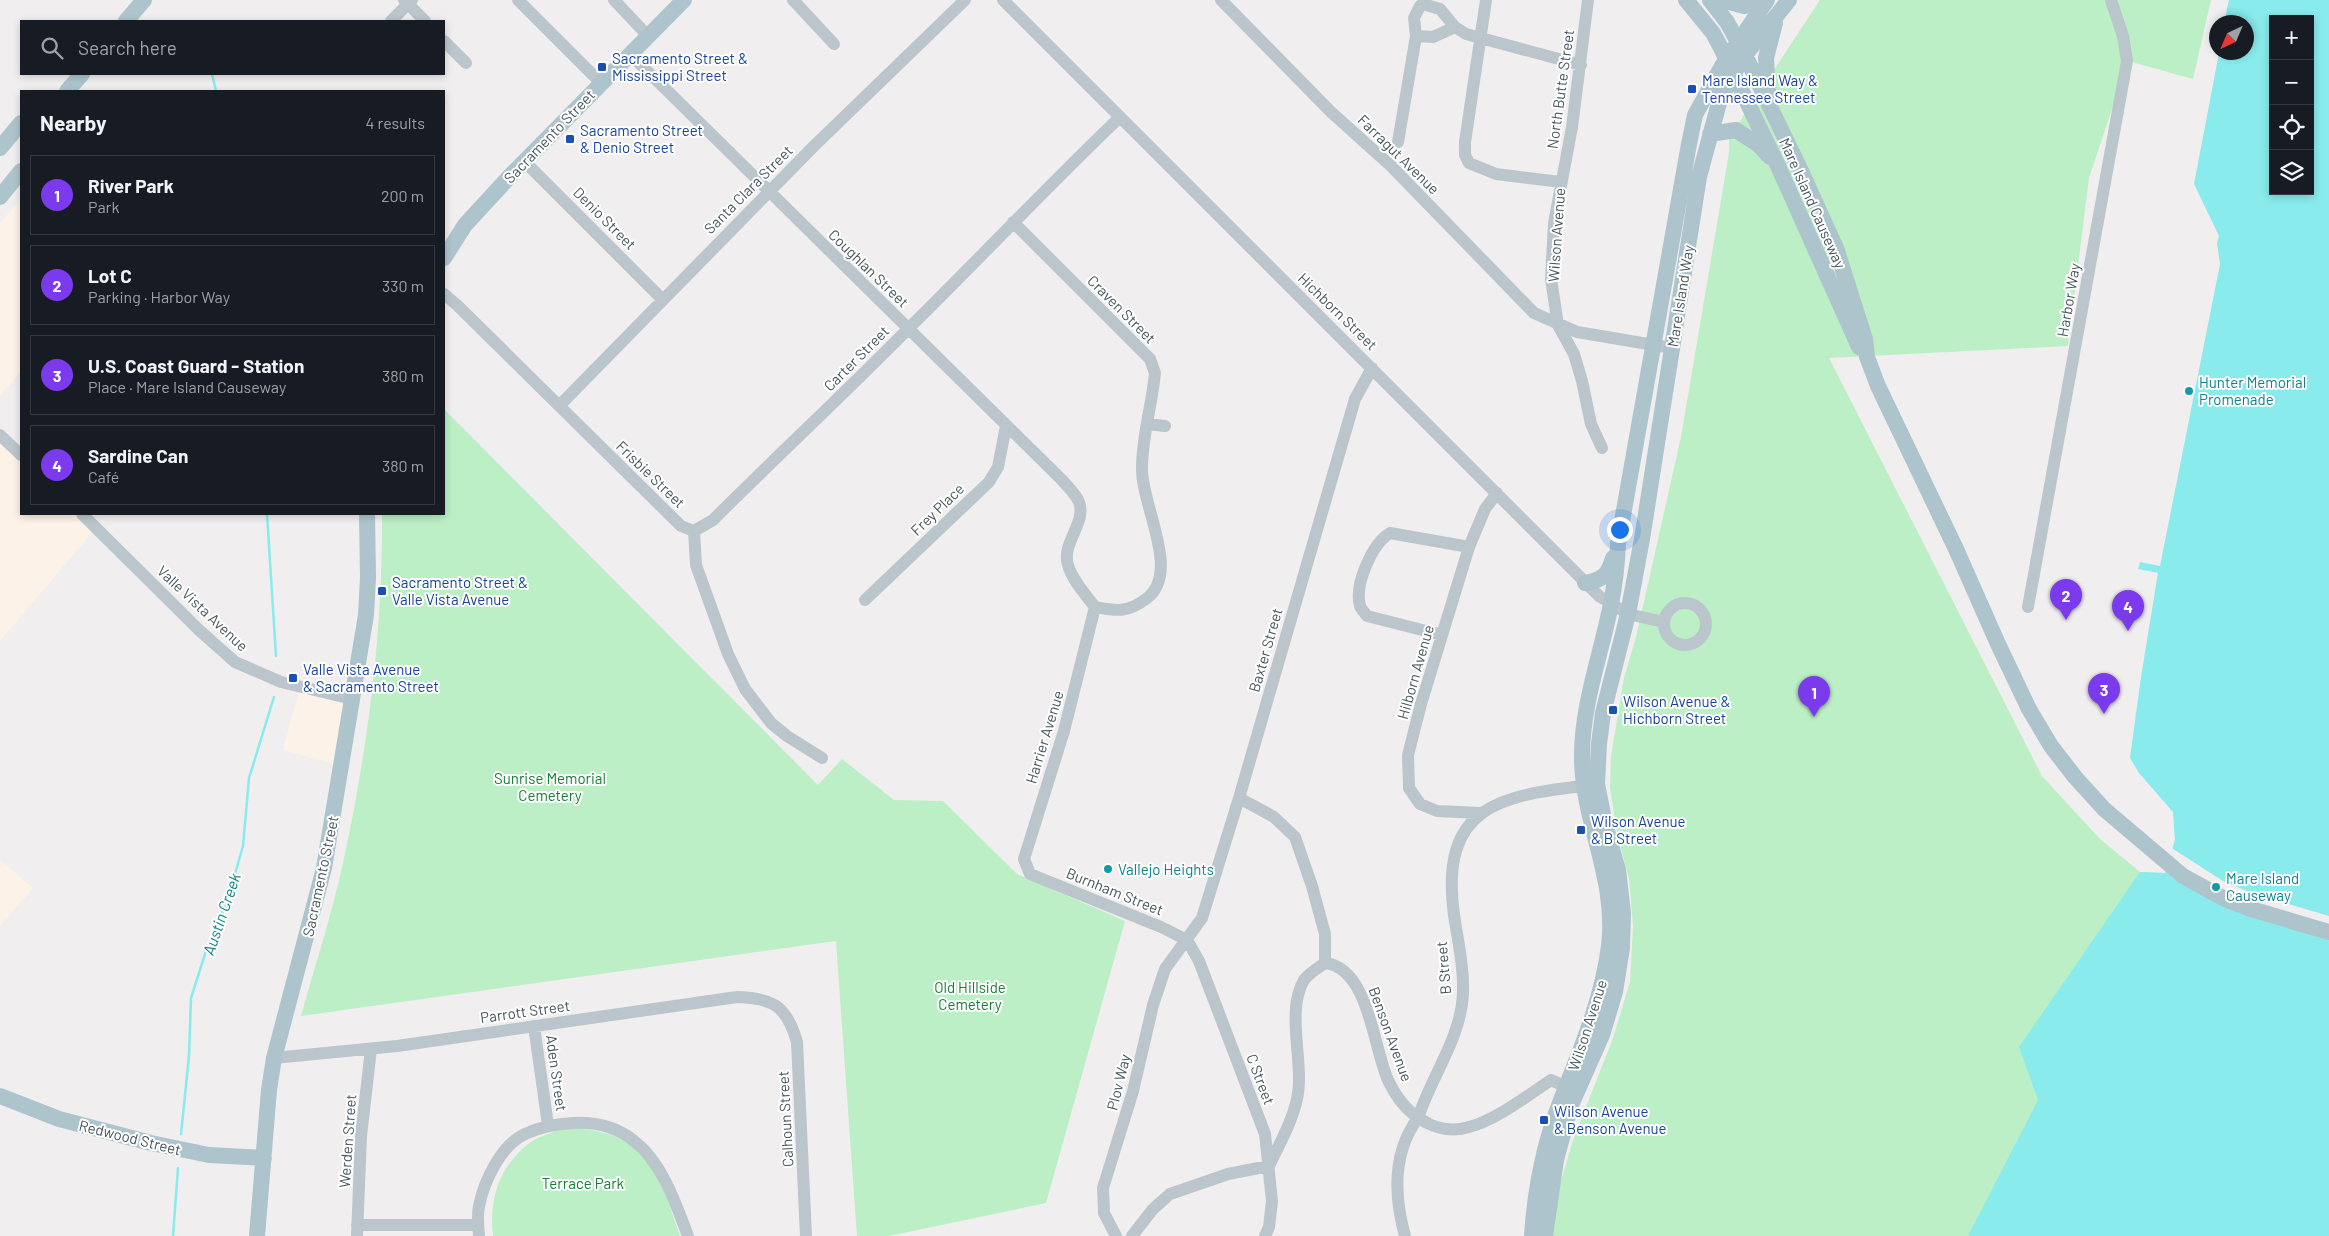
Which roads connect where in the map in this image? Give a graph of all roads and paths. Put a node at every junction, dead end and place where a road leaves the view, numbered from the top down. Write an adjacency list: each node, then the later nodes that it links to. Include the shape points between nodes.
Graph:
1 (144, 0): 19 (main road)
2 (518, 0): 34 (street)
3 (614, 0): 23 (street)
4 (684, 0): 23 (main road, Sacramento Street)
5 (793, 0): 27 (street)
6 (965, 0): 46 (street, Santa Clara Street)
7 (1003, 0): 37 (street, Hichborn Street)
8 (1221, 0): 52 (street, Farragut Avenue, via 1330,112 1391,166 1514,294 1534,312)
9 (1486, 0): 25 (street, Wilson Avenue)
10 (1588, 0): 31 (street, North Butte Street)
11 (1686, 0): 32 (main road, Mare Island Causeway, via 1713,33)
12 (1710, 0): 28 (main road, Mare Island Causeway)
13 (1722, 0): 14 (main road, via 1744,6)
14 (1766, 0): 28 (main road, Mare Island Way)
15 (2111, 0): 74 (street, Harbor Way, via 2123,36 2126,61)
16 (408, 1): 20 (street); 21 (street)
17 (1787, 2): 28 (main road, Mare Island Way); 36 (main road, via 1774,25 1766,58)
18 (1419, 3): 22 (street, via 1440,9); 24 (street, via 1414,18)
19 (127, 20)
20 (392, 20)
21 (424, 20)
22 (1455, 27): 24 (street, via 1433,37); 25 (street)
23 (648, 36): 29 (main road, Sacramento Street)
24 (1416, 36): 40 (street)
25 (1482, 38): 31 (street); 45 (street, Wilson Avenue, via 1465,142 1469,164 1496,174)
26 (445, 42): 30 (street)
27 (834, 44)
28 (1741, 48): 32 (main road, Mare Island Way); 36 (main road, Mare Island Causeway)
29 (630, 54): 34 (main road, Sacramento Street); 46 (street, Coughlan Street)
30 (466, 63)
31 (1581, 65): 45 (street, North Butte Street)
32 (1730, 66): 39 (main road, Mare Island Way); 43 (main road, Mare Island Causeway); 54 (main road, Mare Island Way, via 1695,115)
33 (81, 75): 35 (main road)
34 (601, 83): 42 (main road, Sacramento Street)
35 (68, 90)
36 (1771, 109): 56 (main road, Mare Island Causeway, via 1836,248)
37 (1120, 117): 48 (street, Carter Street); 57 (street, Hichborn Street)
38 (20, 124): 41 (main road)
39 (1710, 134): 43 (main road, via 1730,130 1746,135); 55 (main road, Mare Island Way, via 1699,177)
40 (1398, 142)
41 (0, 148)
42 (524, 161): 49 (main road, Sacramento Street, via 465,225); 51 (street, Denio Street)
43 (1778, 166): 56 (main road, Mare Island Causeway, via 1855,342)
44 (20, 172): 47 (main road)
45 (1562, 182): 52 (street, Wilson Avenue, via 1551,263)
46 (768, 192): 51 (street, Santa Clara Street); 53 (street, Coughlan Street)
47 (0, 197)
48 (1013, 222): 53 (street, Carter Street); 59 (street, Craven Street, via 1150,360 1155,373)
49 (445, 256)
50 (445, 295): 58 (street, Frisbie Street)
51 (662, 299): 58 (street, Santa Clara Street)
52 (1558, 325): 54 (street, Farragut Avenue, via 1577,332); 63 (street, Wilson Avenue, via 1574,354 1591,424)
53 (908, 329): 60 (street, Coughlan Street); 68 (street, Carter Street, via 712,520)
54 (1652, 346): 55 (street, Farragut Avenue); 69 (main road, Mare Island Way)
55 (1672, 348): 76 (main road, Mare Island Way)
56 (1867, 357): 84 (main road, Mare Island Causeway, via 1956,548 1984,596 2038,705 2060,742 2096,787)
57 (1372, 368): 65 (street, Hichborn Street); 82 (street, Baxter Street, via 1355,399)
58 (559, 406): 68 (street, Frisbie Street, via 681,526)
59 (1148, 424): 61 (street); 75 (street, Craven Street, via 1142,469 1162,562 1160,578 1150,596 1133,608 1116,611)
60 (1006, 426): 72 (street, Frey Place, via 998,467 988,482); 75 (street, Coughlan Street, via 1078,500 1080,508 1067,552 1068,565)
61 (1165, 426)
62 (0, 434): 64 (street)
63 (1602, 448)
64 (20, 454)
65 (1497, 493): 70 (street, Hilborn Avenue, via 1485,509); 71 (street, Hichborn Street)
66 (83, 515): 79 (street, Valle Vista Avenue, via 235,662 281,682)
67 (367, 515): 79 (main road, Sacramento Street, via 366,615)
68 (694, 531): 80 (street, via 696,565 744,689 787,736)
69 (1618, 544): 71 (main road, via 1609,573); 73 (main road, Mare Island Way)
70 (1469, 547): 78 (street, Hilborn Avenue); 78 (street, via 1390,533 1382,538 1370,556 1359,592 1360,606 1366,616)
71 (1585, 583): 73 (street, Hichborn Street)
72 (865, 600)
73 (1611, 605): 76 (street, Hichborn Street); 81 (main road, Wilson Avenue, via 1588,706 1582,760)
74 (2028, 607)
75 (1095, 608): 85 (street, Harrier Avenue, via 1064,731 1026,849 1024,859)
76 (1628, 614): 77 (street, Hichborn Street); 81 (main road, Wilson Avenue, via 1603,713)
77 (1664, 622)
78 (1442, 635): 83 (street, Hilborn Avenue, via 1408,755 1409,788 1420,804 1438,811)
79 (352, 698): 93 (main road, Sacramento Street, via 319,890)
80 (822, 758)
81 (1591, 785): 83 (street, B Street, via 1504,800); 94 (main road, Wilson Avenue, via 1605,870 1609,944 1602,986)
82 (1239, 798): 88 (street, Baxter Street, via 1202,918); 89 (street, via 1274,817 1294,838 1325,934)
83 (1481, 813): 96 (street, B Street, via 1457,843 1451,880 1463,971 1461,1008 1455,1032)
84 (2150, 844): 86 (main road, Mare Island Causeway, via 2227,890); 87 (main road, Mare Island Causeway, via 2183,876 2223,898)
85 (1030, 874): 88 (street, Burnham Street)
86 (2329, 922)
87 (2329, 932)
88 (1187, 940): 99 (street, C Street, via 1199,961 1265,1134); 105 (street, Plov Way, via 1164,969 1152,1005 1134,1091 1103,1188 1104,1213)
89 (1325, 964): 96 (street, Benson Avenue, via 1342,967 1358,987 1387,1078 1402,1103); 99 (street, via 1304,981 1297,1001 1300,1076 1297,1099)
90 (777, 1007): 91 (street, Parrott Street, via 759,998 737,997); 104 (street, Calhoun Street, via 791,1021 797,1042)
91 (534, 1026): 92 (street, Parrott Street); 97 (street, Aden Street)
92 (371, 1049): 93 (street, Parrott Street); 100 (street, Werden Street, via 361,1136)
93 (274, 1058): 98 (main road, Sacramento Street)
94 (1572, 1090): 96 (street, Benson Avenue, via 1551,1080 1482,1123 1468,1128 1432,1127); 109 (main road, Wilson Avenue, via 1543,1160); 110 (main road, Wilson Avenue, via 1556,1160)
95 (0, 1096): 98 (main road, Redwood Street, via 59,1119 151,1143 209,1155)
96 (1418, 1118): 108 (street, B Street, via 1409,1130 1398,1172 1397,1205)
97 (548, 1125): 101 (street, via 523,1134 496,1164 479,1206); 103 (street, via 597,1124 636,1142 659,1172 676,1203)
98 (264, 1158): 102 (main road, Sacramento Street)
99 (1269, 1166): 106 (street, via 1228,1174 1170,1194 1153,1209); 107 (street, C Street, via 1272,1201)
100 (357, 1230): 101 (street)
101 (478, 1231)
102 (257, 1236)
103 (688, 1236)
104 (806, 1236)
105 (1116, 1236)
106 (1132, 1236)
107 (1265, 1236)
108 (1405, 1236)
109 (1532, 1236)
110 (1545, 1236)

